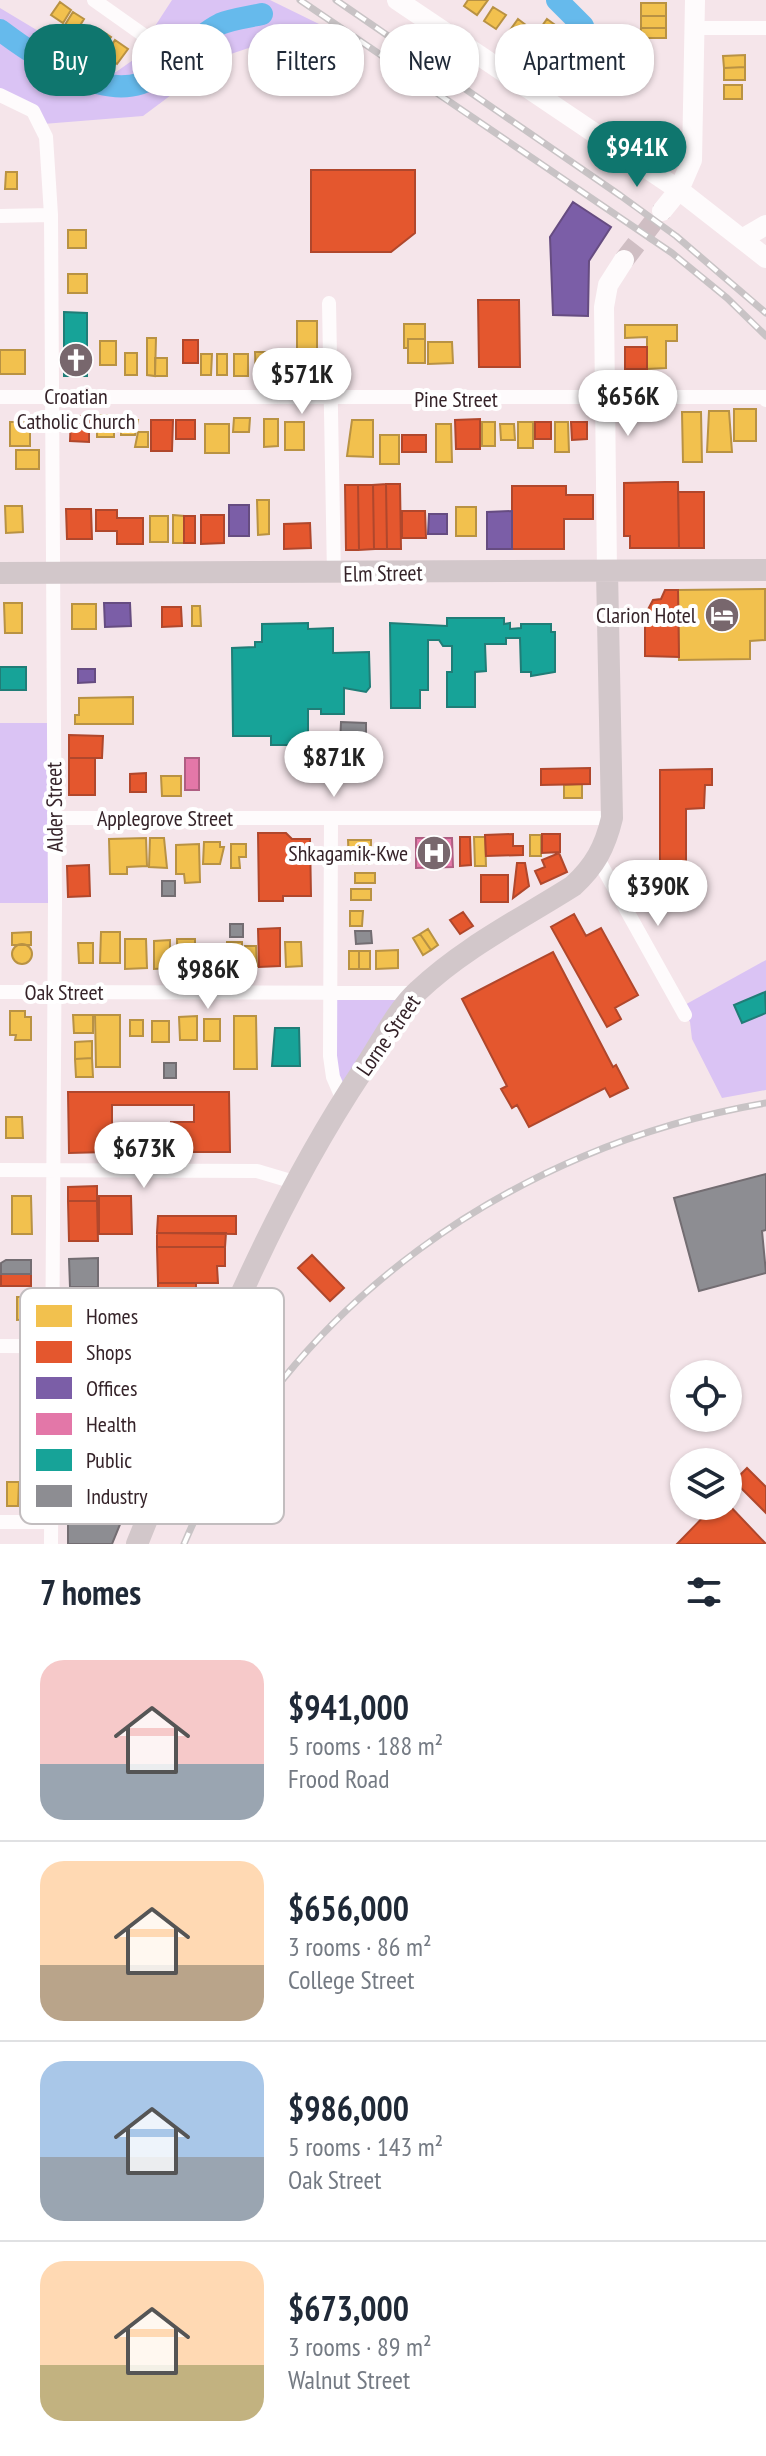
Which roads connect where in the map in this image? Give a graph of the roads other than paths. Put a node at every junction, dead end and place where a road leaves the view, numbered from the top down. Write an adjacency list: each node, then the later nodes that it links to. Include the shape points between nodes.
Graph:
1 (94, 0): 4 (street)
2 (397, 0): 8 (street)
3 (695, 0): 5 (street)
4 (132, 27)
5 (695, 28): 6 (street); 8 (street, via 694,150)
6 (766, 28)
7 (0, 95): 10 (street, Alder Street, via 33,111 46,137)
8 (679, 190): 9 (street); 13 (street)
9 (662, 211)
10 (51, 215): 11 (street); 18 (street, Alder Street)
11 (0, 216)
12 (766, 225): 13 (street)
13 (742, 239): 14 (street)
14 (766, 258)
15 (624, 260): 20 (street, via 608,285 604,307)
16 (329, 303): 19 (street)
17 (0, 397): 18 (street, Pine Street)
18 (49, 397): 19 (street, Pine Street); 25 (street, Alder Street)
19 (330, 398): 20 (street, Pine Street); 26 (street)
20 (605, 399): 21 (street, Pine Street); 23 (street)
21 (766, 400)
22 (766, 570): 23 (main road, Elm Street)
23 (607, 571): 26 (main road, Elm Street); 29 (main road, Lorne Street)
24 (0, 573): 25 (main road, Elm Street)
25 (51, 573): 26 (main road, Elm Street); 27 (street, Alder Street)
26 (334, 574)
27 (55, 818): 28 (street, Applegrove Street); 32 (street, Alder Street)
28 (331, 818): 29 (street, Applegrove Street); 33 (street)
29 (612, 818): 30 (main road, Lorne Street)
30 (598, 859): 34 (main road, Lorne Street, via 573,886 453,960); 35 (street)
31 (0, 992): 32 (street, Oak Street)
32 (54, 992): 33 (street, Oak Street); 38 (street, Alder Street)
33 (332, 992): 34 (street, Oak Street); 36 (street, via 332,1070)
34 (415, 993): 36 (main road, Lorne Street)
35 (685, 1015)
36 (343, 1100): 39 (main road, Lorne Street)
37 (0, 1170): 38 (street)
38 (53, 1170): 39 (street, via 257,1171); 40 (street, Alder Street)
39 (294, 1182): 41 (main road, Lorne Street)
40 (54, 1288)
41 (244, 1288)
42 (145, 1524): 43 (main road, Lorne Street)
43 (137, 1544)

